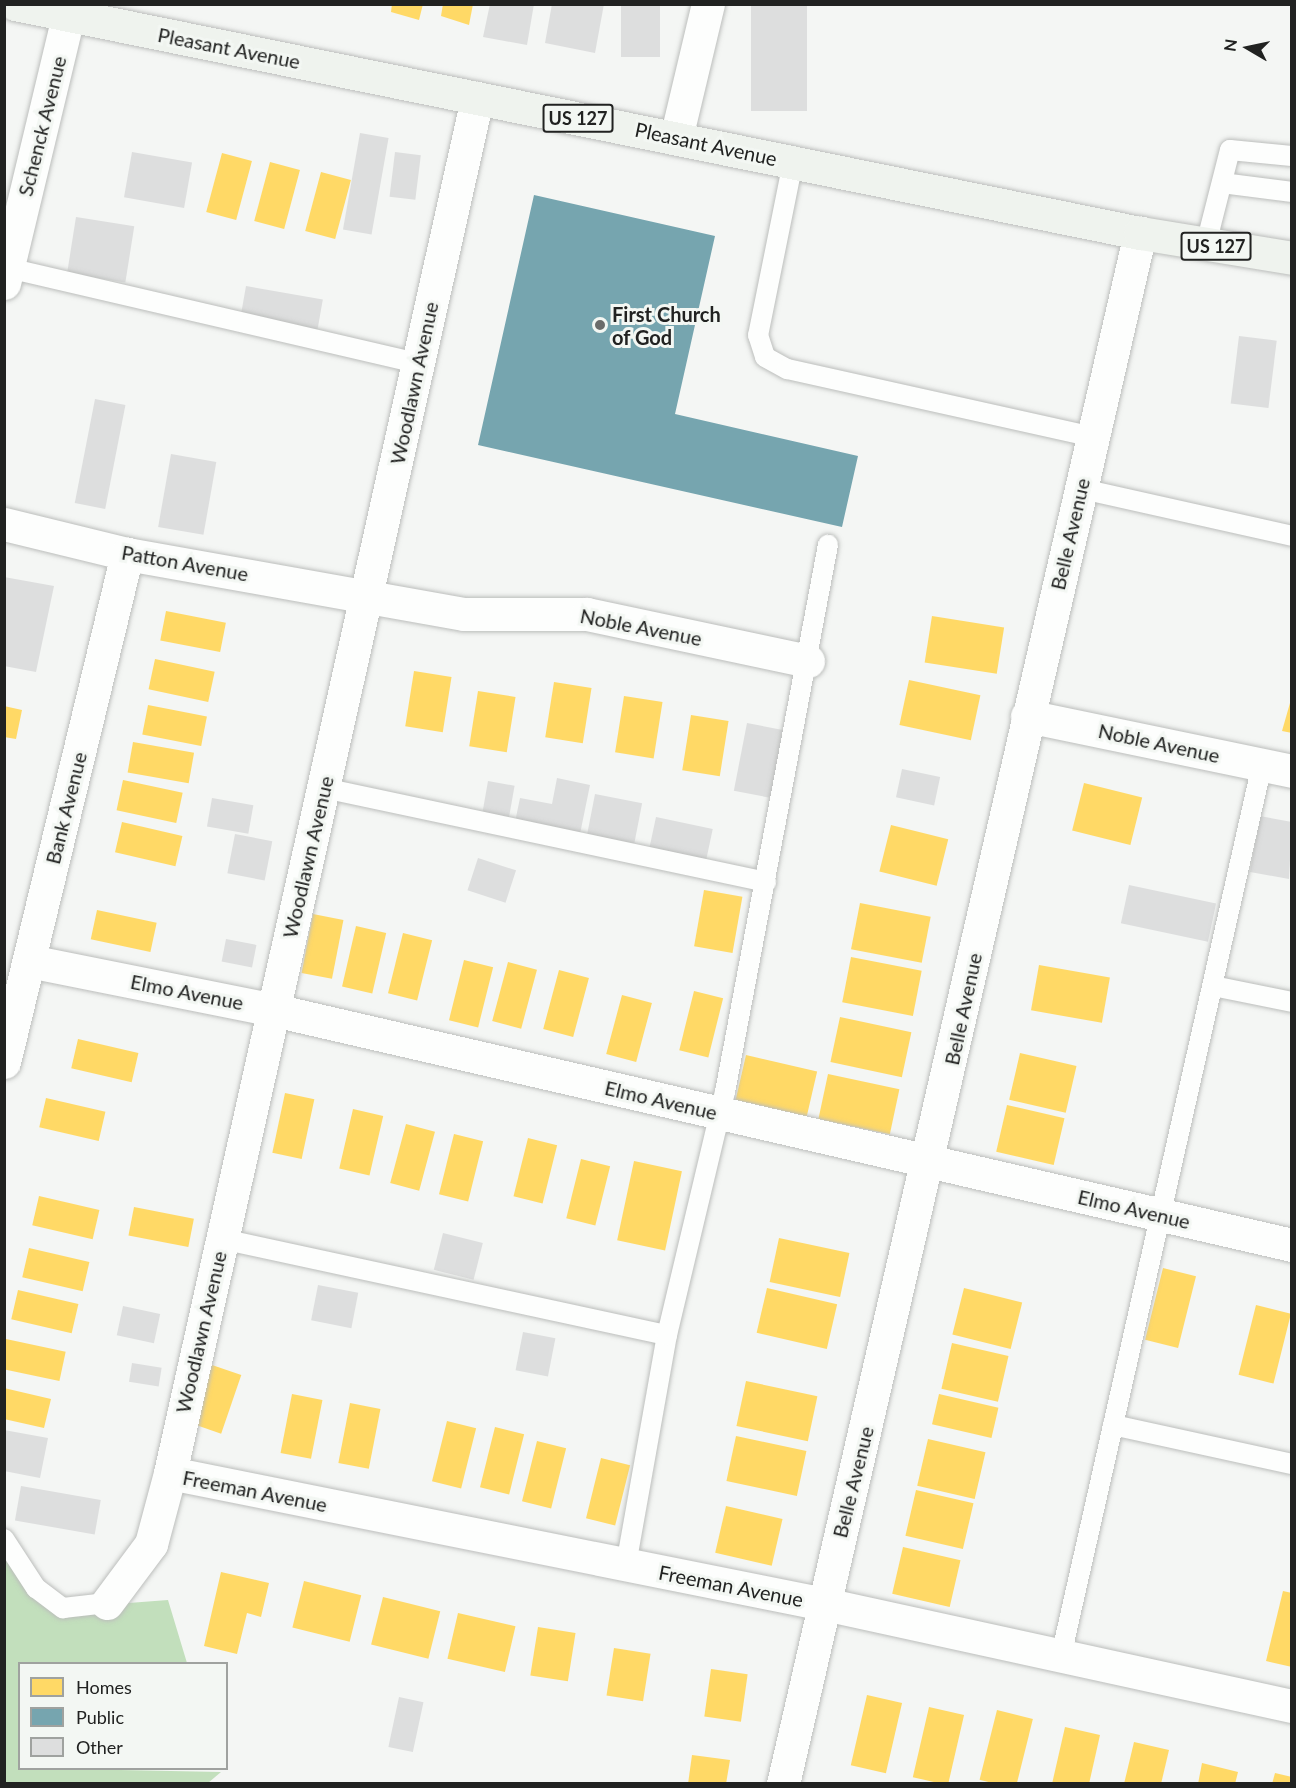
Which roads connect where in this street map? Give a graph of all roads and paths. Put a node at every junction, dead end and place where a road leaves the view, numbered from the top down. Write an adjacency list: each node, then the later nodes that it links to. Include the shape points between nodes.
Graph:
1 (15, 4): 3 (main road, Pleasant Avenue / US 127)
2 (708, 4): 5 (street)
3 (70, 10): 4 (main road, Pleasant Avenue / US 127); 13 (street, Schenck Avenue)
4 (477, 98): 5 (main road, Pleasant Avenue / US 127); 14 (street, Woodlawn Avenue)
5 (676, 138): 7 (main road, Pleasant Avenue / US 127)
6 (1292, 156): 8 (lane, via 1230,150)
7 (793, 162): 10 (main road, Pleasant Avenue / US 127); 15 (lane, via 758,335 765,357 787,369)
8 (1222, 183): 9 (lane); 11 (lane)
9 (1292, 192)
10 (1140, 233): 11 (main road, Pleasant Avenue / US 127); 15 (street, Belle Avenue)
11 (1206, 244): 12 (main road, Pleasant Avenue / US 127)
12 (1292, 258)
13 (6, 273): 14 (lane)
14 (418, 363): 21 (street, Woodlawn Avenue)
15 (1093, 437): 16 (street, Belle Avenue)
16 (1082, 489): 18 (lane); 23 (street, Belle Avenue)
17 (4, 524): 20 (street, Patton Avenue)
18 (1292, 536)
19 (828, 545): 22 (lane)
20 (127, 554): 21 (street, Patton Avenue); 27 (street, Bank Avenue)
21 (367, 596): 22 (street, Noble Avenue, via 464,614 587,614); 25 (street, Woodlawn Avenue)
22 (808, 661): 26 (lane)
23 (1027, 716): 24 (street, Noble Avenue); 33 (street, Belle Avenue)
24 (1277, 768): 28 (lane)
25 (324, 788): 26 (lane); 30 (street, Woodlawn Avenue)
26 (766, 882): 32 (lane)
27 (29, 961): 30 (street, Elmo Avenue); 31 (street, Bank Avenue)
28 (1213, 986): 29 (lane); 34 (lane)
29 (1292, 1002)
30 (274, 1010): 32 (street, Elmo Avenue); 35 (street, Woodlawn Avenue)
31 (4, 1062)
32 (721, 1114): 33 (street, Elmo Avenue); 37 (lane)
33 (930, 1163): 34 (street, Elmo Avenue); 44 (street, Belle Avenue)
34 (1162, 1215): 36 (street, Elmo Avenue); 38 (lane)
35 (222, 1239): 37 (lane); 40 (street, Woodlawn Avenue)
36 (1292, 1245)
37 (667, 1335): 42 (lane)
38 (1113, 1425): 39 (lane); 45 (lane)
39 (1292, 1464)
40 (170, 1473): 42 (street, Freeman Avenue); 43 (street, Woodlawn Avenue, via 151,1544)
41 (4, 1539): 43 (lane, via 36,1588 63,1608)
42 (626, 1565): 44 (street, Freeman Avenue)
43 (107, 1603)
44 (824, 1604): 45 (street, Freeman Avenue); 47 (street, Belle Avenue)
45 (1061, 1656): 46 (street, Freeman Avenue)
46 (1292, 1706)
47 (783, 1784)

